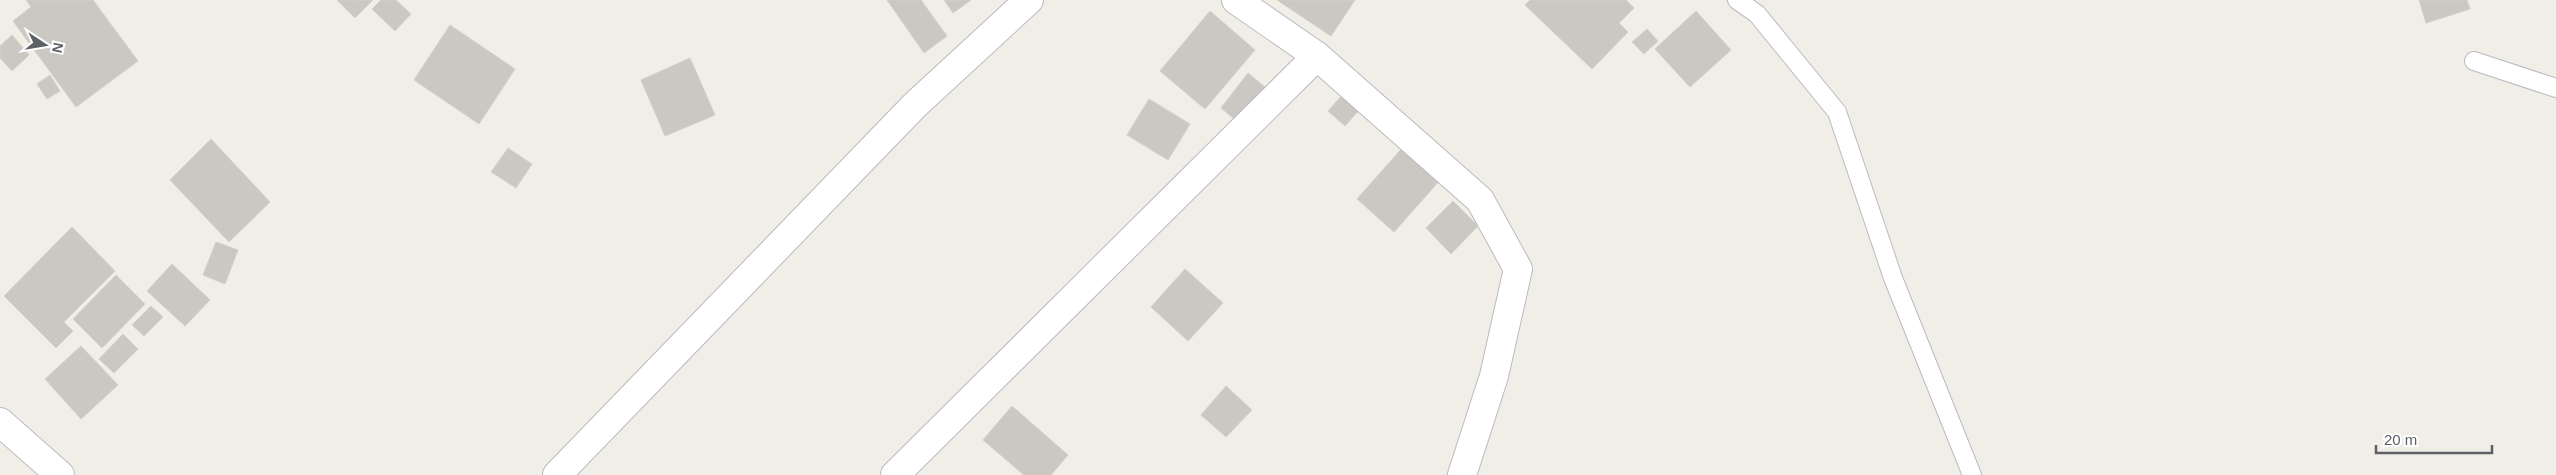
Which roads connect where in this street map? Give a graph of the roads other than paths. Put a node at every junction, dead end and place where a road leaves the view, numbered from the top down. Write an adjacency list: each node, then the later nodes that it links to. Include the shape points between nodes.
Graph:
1 (1029, 0): 9 (street, via 915,105)
2 (1236, 0): 4 (street)
3 (1737, 0): 12 (lane, via 1757,14 1836,112 1893,278)
4 (1317, 56): 10 (street); 11 (street, via 1480,200 1518,269 1494,376)
5 (2474, 61): 6 (lane)
6 (2556, 88)
7 (0, 422): 8 (street)
8 (60, 475)
9 (557, 475)
10 (895, 475)
11 (1462, 475)
12 (1972, 475)

